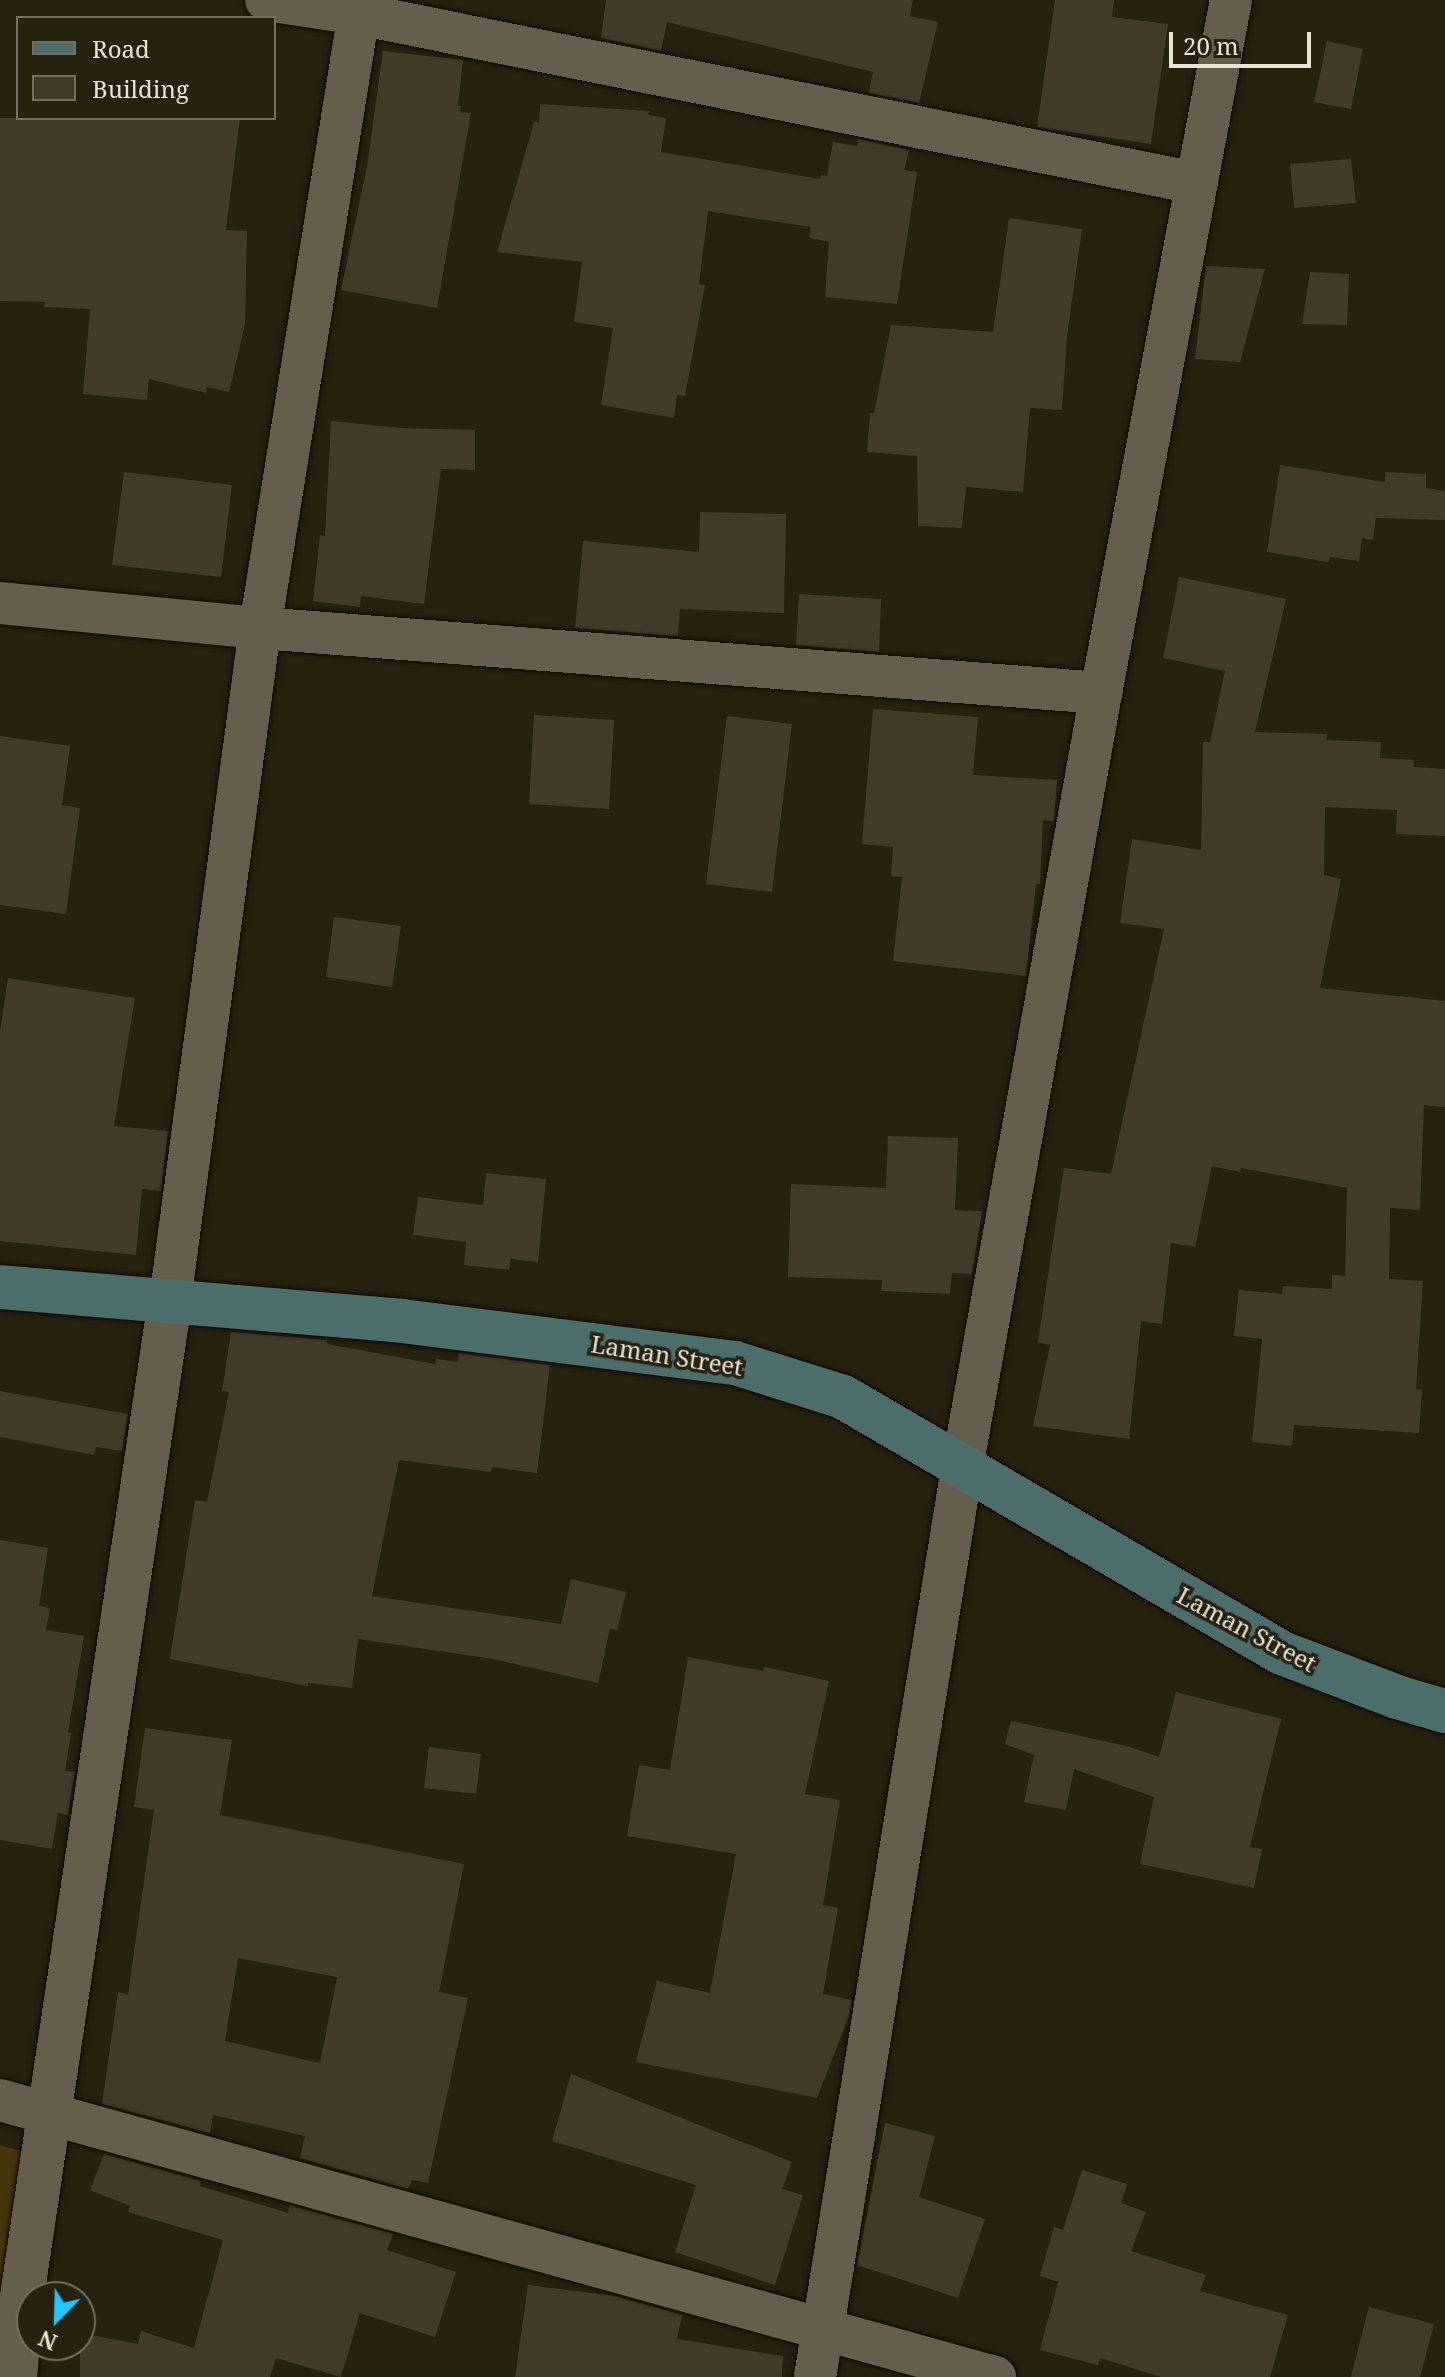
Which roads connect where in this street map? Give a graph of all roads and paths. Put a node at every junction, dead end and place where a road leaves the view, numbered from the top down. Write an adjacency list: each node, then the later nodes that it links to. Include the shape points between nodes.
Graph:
1 (266, 0): 3 (street)
2 (1231, 0): 4 (street)
3 (360, 7): 4 (street); 6 (street)
4 (1195, 183): 7 (street)
5 (0, 603): 6 (street)
6 (260, 628): 7 (street); 9 (street)
7 (1101, 693): 10 (street)
8 (0, 1287): 9 (main road, Laman Street)
9 (170, 1301): 10 (main road, Laman Street, via 535,1335 735,1363 843,1397); 13 (street)
10 (962, 1468): 11 (main road, Laman Street, via 1282,1653); 14 (street)
11 (1445, 1711)
12 (0, 2100): 13 (street)
13 (49, 2112): 14 (street); 15 (street)
14 (824, 2330): 16 (street); 17 (street)
15 (15, 2377)
16 (815, 2377)
17 (995, 2377)

